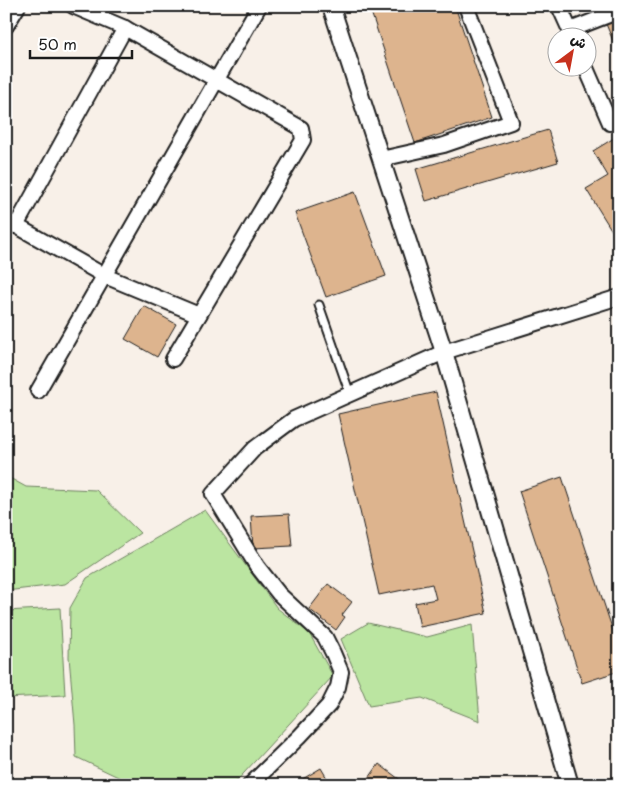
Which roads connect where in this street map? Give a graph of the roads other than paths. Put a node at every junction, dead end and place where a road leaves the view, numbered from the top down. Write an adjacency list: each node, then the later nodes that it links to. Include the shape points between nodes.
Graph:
1 (18, 6): 8 (street)
2 (73, 6): 9 (street)
3 (259, 6): 13 (street)
4 (331, 6): 15 (street)
5 (466, 6): 15 (street, via 511,122 444,145)
6 (559, 6): 10 (street)
7 (619, 11): 11 (street)
8 (6, 26)
9 (125, 28): 13 (street); 16 (street)
10 (568, 28)
11 (584, 28)
12 (590, 78): 14 (street, via 610,123)
13 (217, 80): 17 (street); 20 (street, via 301,128 302,140)
14 (619, 120)
15 (381, 159): 21 (street)
16 (11, 223): 17 (street)
17 (105, 276): 20 (street); 23 (street)
18 (619, 297): 21 (street)
19 (319, 306): 24 (lane)
20 (199, 315): 22 (street)
21 (444, 352): 24 (street); 26 (street)
22 (173, 360)
23 (38, 391)
24 (350, 394): 25 (street, via 294,419 255,448 213,494 257,566 279,594 324,637 340,672 338,687 329,705)
25 (250, 785)
26 (570, 785)

